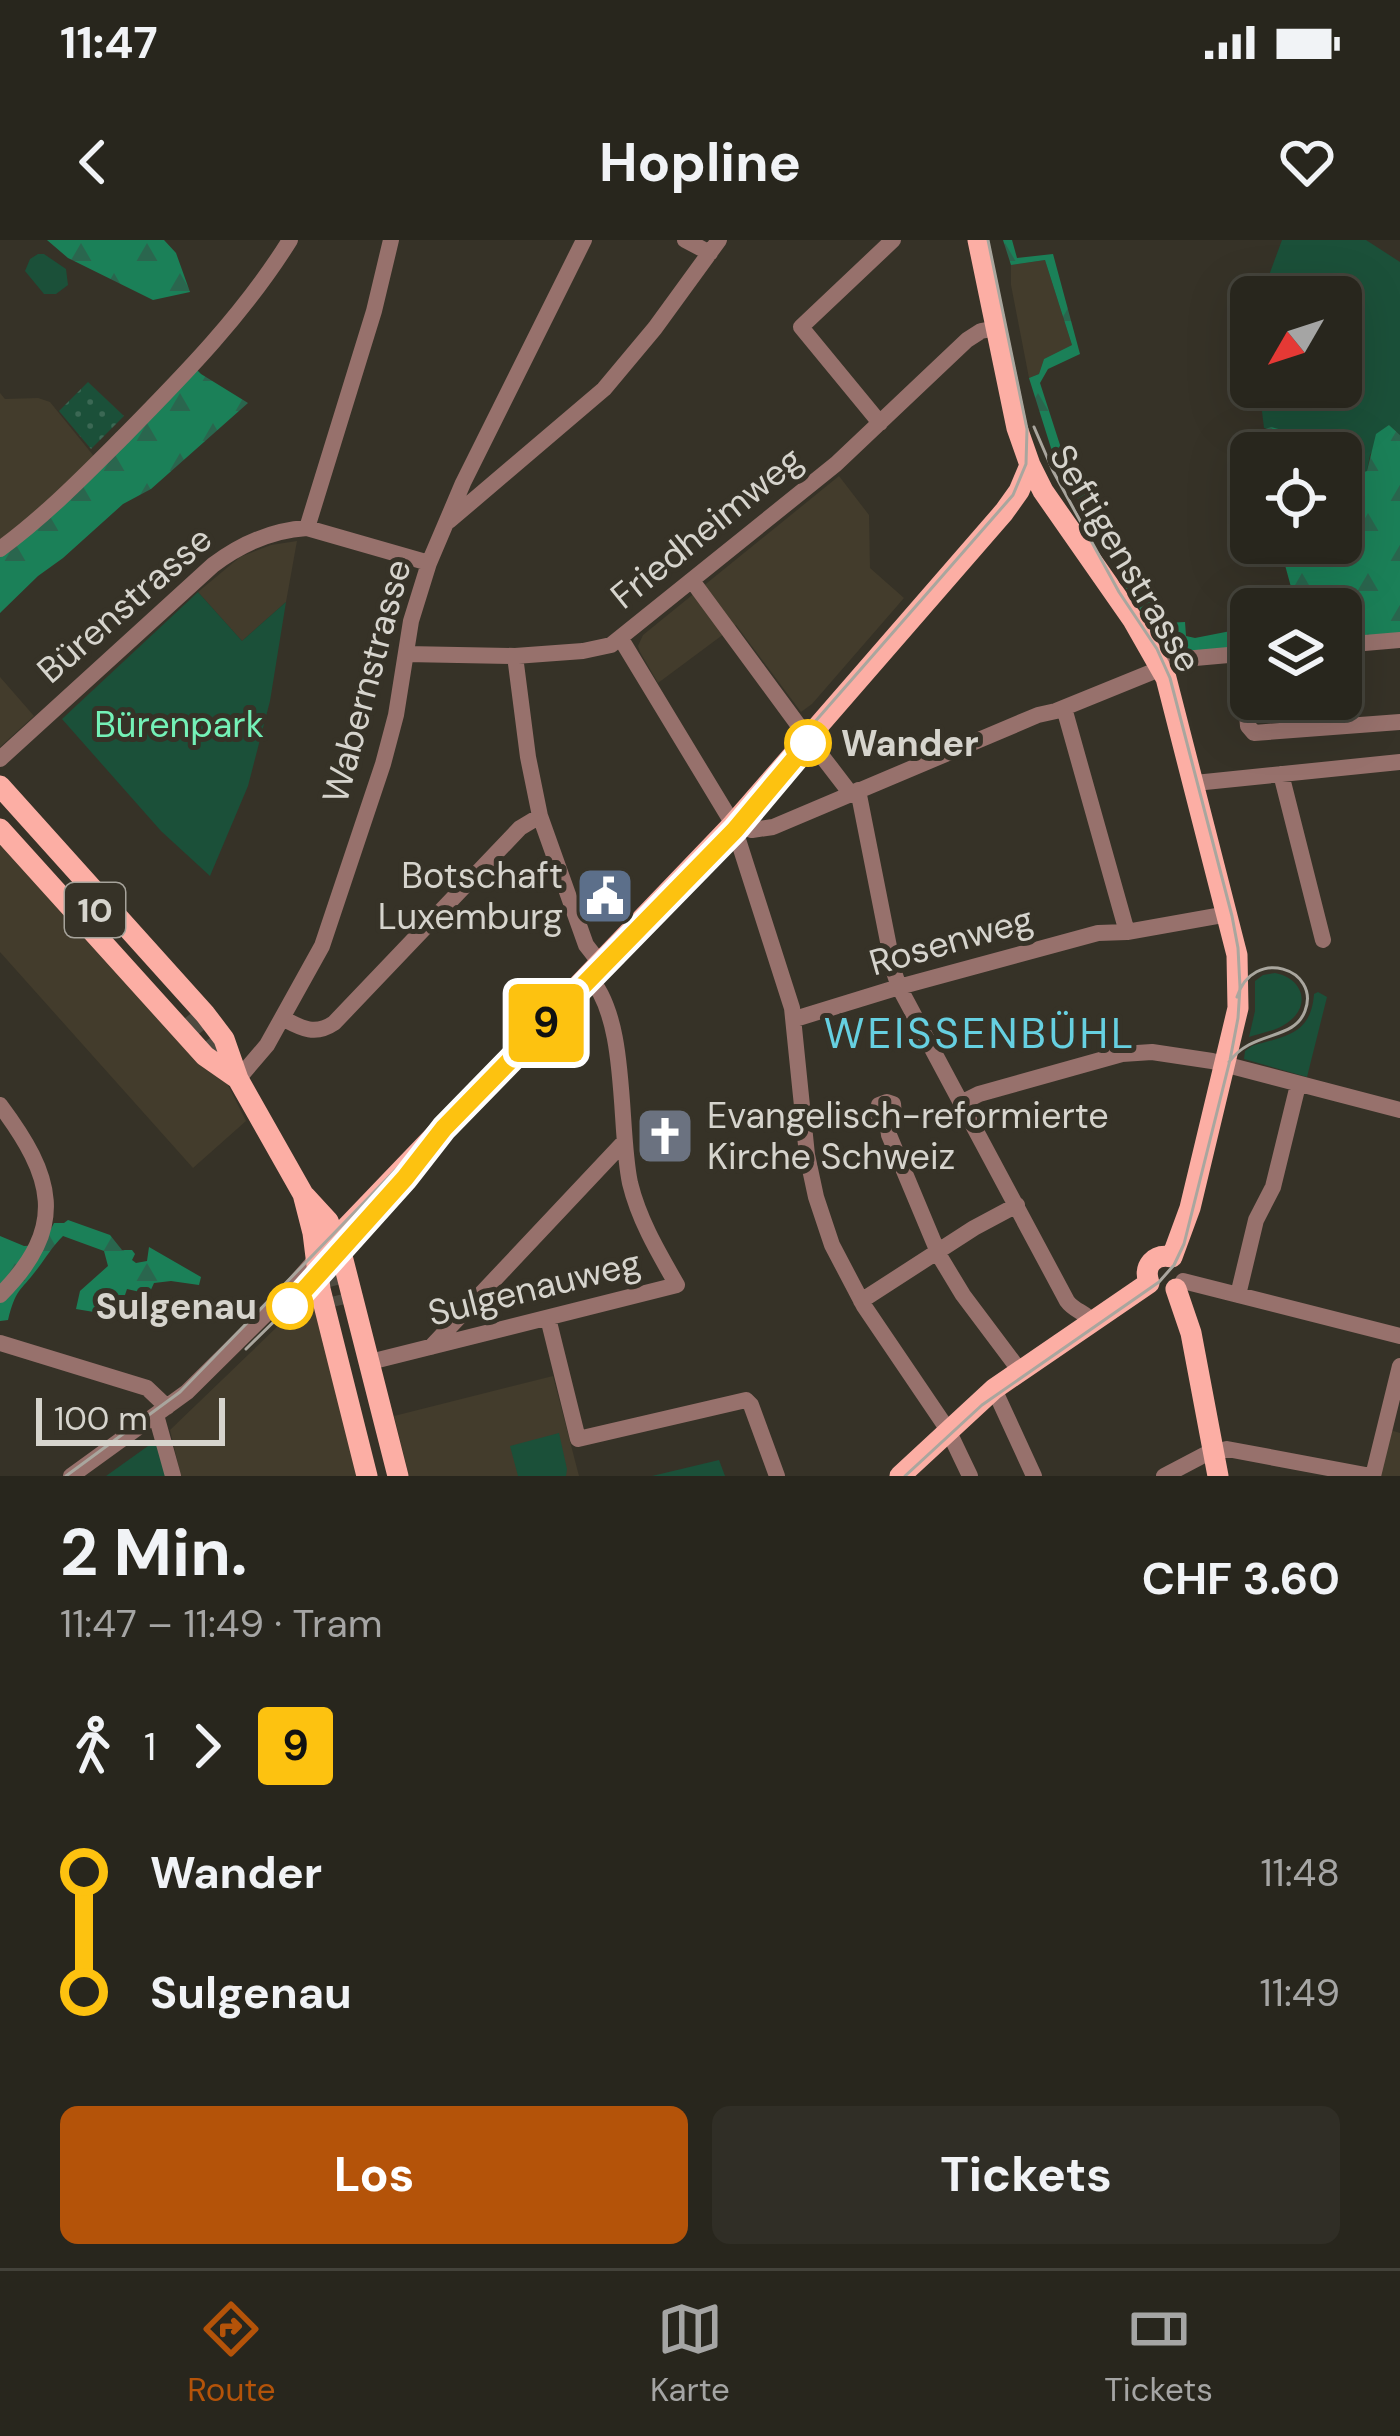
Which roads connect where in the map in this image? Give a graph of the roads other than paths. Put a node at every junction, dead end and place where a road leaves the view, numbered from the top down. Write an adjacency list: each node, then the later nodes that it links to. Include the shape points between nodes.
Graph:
1 (290, 240): 15 (street, via 202,356)
2 (392, 240): 14 (street)
3 (584, 240): 13 (street)
4 (685, 240): 7 (street)
5 (893, 240): 9 (street, via 801,327)
6 (978, 240): 8 (main road, Seftigenstrasse)
7 (714, 246): 13 (street, Wabernstrasse, via 589,403)
8 (998, 328): 9 (street, Friedheimweg, via 967,340); 10 (main road, Seftigenstrasse)
9 (880, 423): 17 (street, Friedheimweg)
10 (1030, 465): 11 (main road, Seftigenstrasse); 12 (main road)
11 (1056, 511): 12 (main road, via 1027,505); 24 (main road, Seftigenstrasse)
12 (1004, 512): 28 (main road)
13 (444, 526): 16 (street, Wabernstrasse)
14 (307, 528): 16 (street); 29 (street, Bürenstrasse, via 232,551)
15 (0, 549)
16 (429, 563): 21 (street, Wabernstrasse)
17 (693, 582): 18 (street, Friedheimweg); 28 (street)
18 (621, 639): 23 (street, Friedheimweg, via 599,650); 37 (street)
19 (1400, 640): 20 (street)
20 (1362, 643)
21 (406, 654): 23 (street, Friedheimweg); 44 (street, Wabernstrasse, via 376,786 322,946)
22 (1230, 655): 24 (street)
23 (514, 656): 36 (street, Sulgenauweg)
24 (1161, 667): 25 (street); 32 (main road, Seftigenstrasse)
25 (1064, 707): 34 (street); 40 (street)
26 (1247, 720): 27 (street, via 1254,734)
27 (1400, 722)
28 (813, 744): 34 (street); 37 (main road)
29 (0, 758)
30 (1400, 762): 31 (street)
31 (1281, 774): 32 (street); 41 (street)
32 (1195, 783): 39 (main road, Seftigenstrasse)
33 (0, 786): 46 (main road)
34 (854, 792): 37 (street, via 773,827); 43 (street)
35 (0, 805): 46 (main road, 10)
36 (540, 816): 42 (street, Sulgenauweg); 44 (street, via 520,827 334,1024 312,1030)
37 (734, 824): 42 (main road); 45 (street)
38 (0, 829): 46 (main road)
39 (1228, 914): 40 (street, Rosenweg); 47 (main road, Seftigenstrasse, via 1239,994)
40 (1127, 932): 43 (street, Rosenweg)
41 (1323, 940)
42 (594, 969): 54 (street, Sulgenauweg, via 610,1024); 57 (main road)
43 (899, 987): 45 (street, Rosenweg); 50 (street)
44 (284, 1019): 48 (street, Wabernstrasse)
45 (795, 1019): 65 (street, via 812,1179 832,1245)
46 (192, 1020): 48 (main road, via 205,1056)
47 (1223, 1065): 49 (street); 50 (street, via 1129,1052); 59 (main road, Seftigenstrasse)
48 (238, 1079): 55 (main road)
49 (1298, 1085): 52 (street); 63 (street)
50 (961, 1103): 56 (street)
51 (0, 1105): 64 (street, via 36,1160 46,1215 32,1256)
52 (1400, 1110)
53 (887, 1120): 58 (street)
54 (624, 1142): 67 (street, Sulgenauweg, via 637,1206 677,1285); 71 (street)
55 (303, 1194): 57 (main road); 60 (main road)
56 (1017, 1205): 58 (street); 68 (street, via 1070,1305)
57 (335, 1239): 60 (main road); 66 (main road)
58 (937, 1252): 65 (street); 74 (street)
59 (1172, 1257): 61 (main road, via 1152,1262); 62 (main road, via 1181,1265)
60 (316, 1259): 66 (main road); 76 (street)
61 (1149, 1283): 62 (main road, via 1161,1293); 68 (main road)
62 (1179, 1285): 63 (street); 78 (main road)
63 (1238, 1294): 69 (street)
64 (0, 1295)
65 (861, 1301): 77 (street)
66 (340, 1303): 72 (main road); 81 (main road); 82 (main road)
67 (548, 1318): 71 (street, Sulgenauweg); 84 (street, via 578,1439 746,1400)
68 (1093, 1322): 74 (main road)
69 (1400, 1336)
70 (0, 1342): 76 (street, via 147,1388)
71 (430, 1347): 72 (street, Sulgenauweg)
72 (370, 1362): 83 (main road)
73 (1400, 1366): 90 (street)
74 (1020, 1371): 75 (main road)
75 (994, 1389): 77 (main road); 87 (street)
76 (162, 1411): 79 (street); 80 (street)
77 (948, 1430): 85 (main road); 86 (street)
78 (1213, 1451): 88 (street); 89 (main road); 90 (street)
79 (71, 1476)
80 (172, 1476)
81 (367, 1476)
82 (383, 1476)
83 (398, 1476)
84 (777, 1476)
85 (899, 1476)
86 (970, 1476)
87 (1034, 1476)
88 (1164, 1476)
89 (1218, 1476)
90 (1372, 1476)

